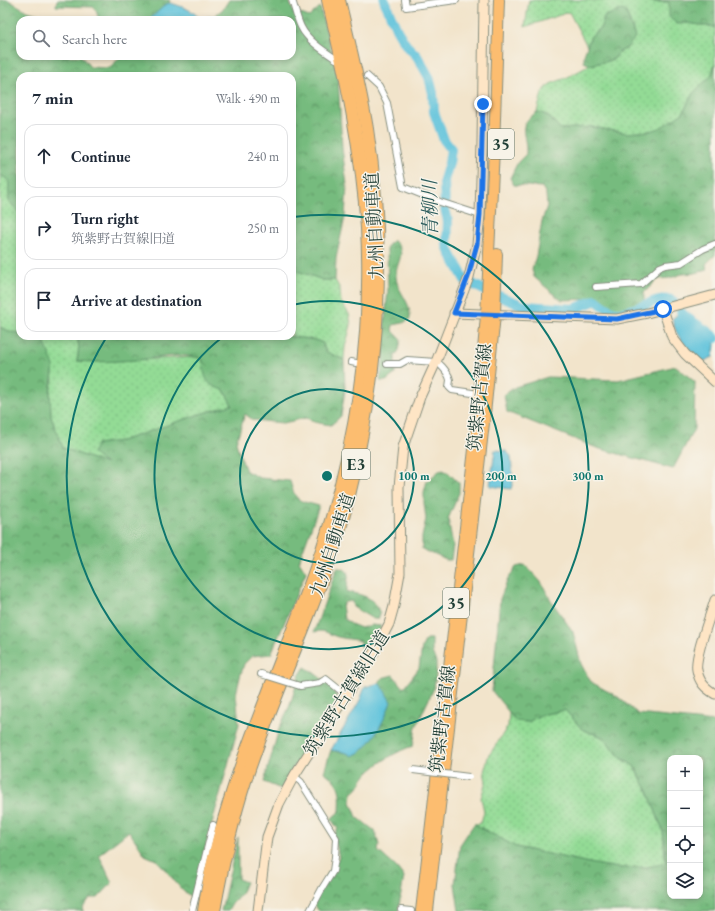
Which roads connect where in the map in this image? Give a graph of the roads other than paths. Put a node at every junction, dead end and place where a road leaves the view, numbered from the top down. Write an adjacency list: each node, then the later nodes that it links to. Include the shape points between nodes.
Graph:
1 (292, 0): 9 (street, via 302,28 324,51)
2 (328, 0): 33 (highway, 九州自動車道 / E3, via 355,124 367,229 367,319 360,391 351,444 335,510 307,593 238,770 222,823)
3 (339, 0): 34 (highway, 九州自動車道 / E3, via 367,130 377,230 377,324 370,394 340,529 246,779 220,874)
4 (404, 0): 5 (street, via 406,7)
5 (456, 0)
6 (484, 0): 11 (street, 筑紫野古賀線旧道)
7 (499, 0): 14 (main road, 筑紫野古賀線 / 35)
8 (506, 0): 14 (main road, 筑紫野古賀線 / 35)
9 (336, 59)
10 (367, 76): 11 (street, via 379,87 387,103 403,187)
11 (480, 215): 17 (street, 筑紫野古賀線旧道, via 477,244 467,281)
12 (715, 244): 13 (street, via 681,263 660,267 641,284)
13 (596, 287)
14 (492, 292): 18 (main road, 筑紫野古賀線 / 35)
15 (715, 295): 16 (street)
16 (663, 309): 18 (street, via 617,319); 21 (street, via 672,337 685,354)
17 (454, 313): 18 (street); 19 (street, 筑紫野古賀線旧道)
18 (491, 315): 22 (main road, 筑紫野古賀線 / 35); 39 (main road, 筑紫野古賀線 / 35, via 478,485)
19 (436, 362): 20 (street, via 407,360 400,364); 22 (street, via 449,377 449,387 452,390); 26 (street, 筑紫野古賀線旧道, via 420,397 403,447 399,487 400,573 394,606 376,649)
20 (387, 364)
21 (715, 382)
22 (479, 394): 38 (main road, 筑紫野古賀線 / 35)
23 (715, 600): 25 (street, via 696,669 705,688)
24 (261, 674): 26 (street, bridge, via 300,686 320,684 326,679)
25 (715, 694)
26 (346, 695): 28 (street, 筑紫野古賀線旧道)
27 (413, 770): 29 (street, bridge)
28 (294, 776): 35 (street, 筑紫野古賀線旧道, via 279,804 267,837); 36 (street, via 302,782 336,838 333,871)
29 (470, 777)
30 (213, 825): 32 (street)
31 (401, 910): 37 (street)
32 (192, 911)
33 (204, 911)
34 (214, 911)
35 (258, 911)
36 (310, 911)
37 (412, 911)
38 (421, 911)
39 (428, 911)

